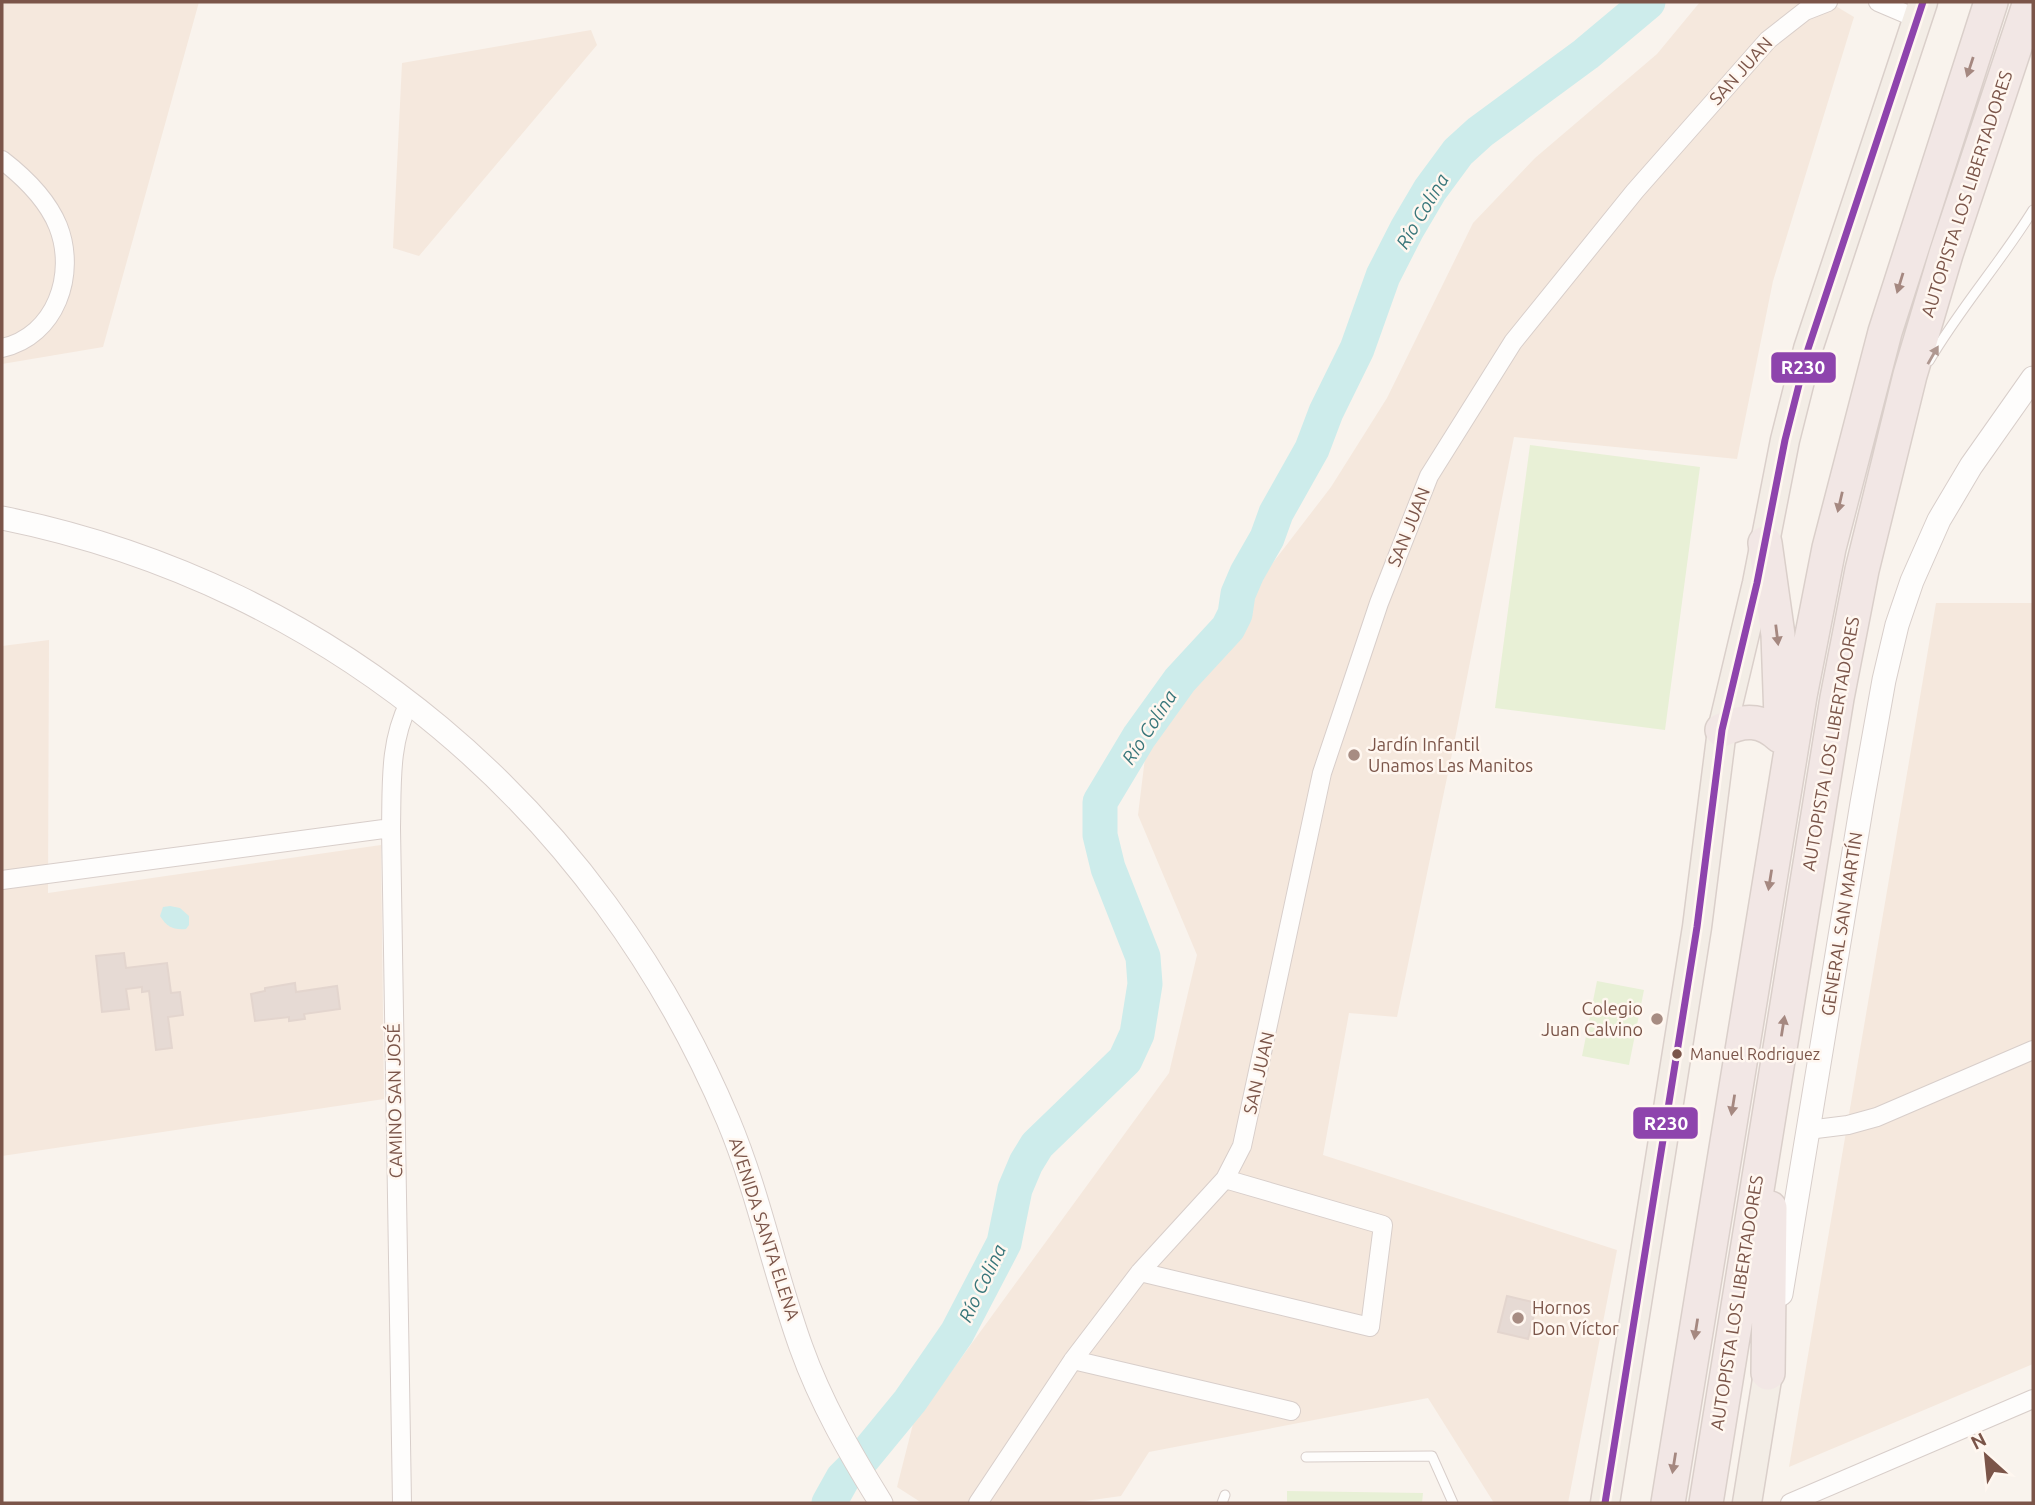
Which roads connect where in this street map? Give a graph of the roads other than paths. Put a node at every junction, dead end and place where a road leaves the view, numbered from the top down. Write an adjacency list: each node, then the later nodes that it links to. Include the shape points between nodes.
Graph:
1 (1828, 2): 24 (street, SAN JUAN, via 1805,11 1768,40 1635,191 1513,342 1429,476 1379,603 1322,772 1242,1146)
2 (1878, 2): 5 (street)
3 (1991, 2): 18 (highway, AUTOPISTA LOS LIBERTADORES, one-way to 18, via 1889,318 1848,466 1812,631)
4 (2030, 2): 12 (highway, AUTOPISTA LOS LIBERTADORES, via 1939,277)
5 (1921, 10): 14 (main road, via 1808,349)
6 (2, 160): 8 (street, via 52,214 65,264 59,300 48,319 30,336)
7 (2033, 210): 9 (lane, one-way to 7)
8 (2, 348)
9 (1923, 372)
10 (2033, 378): 23 (street, GENERAL SAN MARTÍN, via 1939,520 1897,625 1862,803)
11 (1918, 383): 12 (lane)
12 (1894, 439): 22 (highway, AUTOPISTA LOS LIBERTADORES, one-way to 12, via 1846,649)
13 (2, 519): 15 (street, AVENIDA SANTA ELENA, via 132,553 199,580 315,638)
14 (1765, 543): 16 (main road); 17 (highway, one-way to 17, via 1779,656)
15 (409, 703): 19 (street, CAMINO SAN JOSÉ, via 394,748); 32 (street, AVENIDA SANTA ELENA, via 494,776 552,835 604,900 659,982 744,1158 801,1347 831,1417)
16 (1722, 730): 17 (highway, via 1753,722); 35 (main road, via 1697,927)
17 (1780, 736): 18 (highway)
18 (1781, 813): 36 (highway, AUTOPISTA LOS LIBERTADORES, one-way to 36)
19 (391, 828): 20 (street); 31 (street, CAMINO SAN JOSÉ)
20 (2, 880)
21 (2033, 1050): 23 (street, via 1877,1117)
22 (1771, 1093): 27 (highway); 37 (highway, AUTOPISTA LOS LIBERTADORES)
23 (1808, 1130): 27 (street, GENERAL SAN MARTÍN)
24 (1225, 1180): 25 (street, SAN JUAN); 25 (street, via 1383,1225 1370,1327)
25 (1140, 1272): 26 (street, SAN JUAN)
26 (1073, 1360): 29 (street); 33 (street, SAN JUAN)
27 (1768, 1373): 38 (main road, GENERAL SAN MARTÍN)
28 (2033, 1399): 39 (street)
29 (1291, 1411)
30 (1306, 1457): 34 (lane, via 1432,1456)
31 (402, 1503)
32 (881, 1503)
33 (978, 1503)
34 (1453, 1503)
35 (1605, 1503)
36 (1668, 1503)
37 (1706, 1503)
38 (1747, 1503)
39 (1790, 1503)

